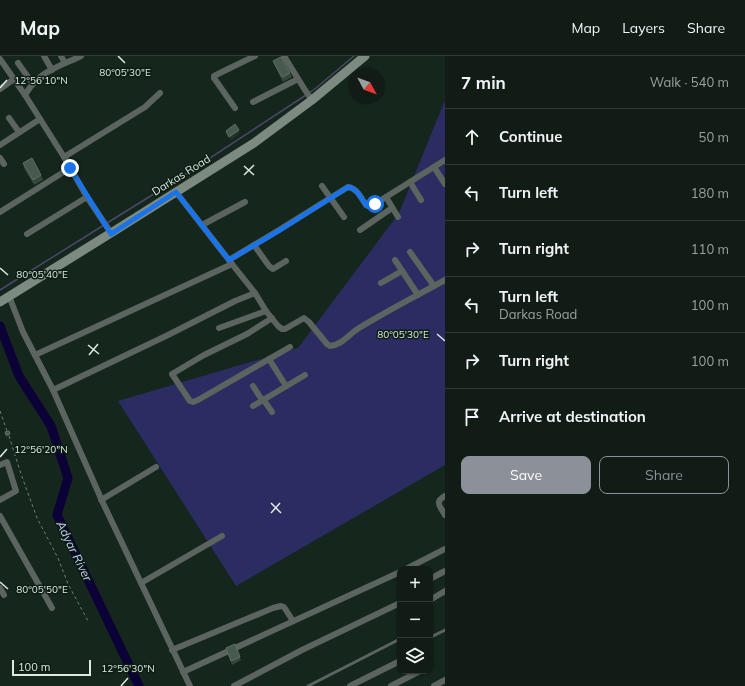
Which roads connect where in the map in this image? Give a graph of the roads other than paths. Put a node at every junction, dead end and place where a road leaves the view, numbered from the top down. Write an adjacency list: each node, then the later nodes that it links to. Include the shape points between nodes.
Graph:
1 (44, 56): 10 (street)
2 (61, 56): 9 (street)
3 (81, 56): 9 (street)
4 (255, 56): 19 (street, via 214,76)
5 (284, 56): 12 (street)
6 (365, 56): 17 (main road, Darkas Road)
7 (0, 59): 11 (street)
8 (18, 63): 13 (street)
9 (65, 63): 10 (street)
10 (52, 70): 13 (street, via 39,77)
11 (14, 79): 14 (street); 16 (street)
12 (298, 79): 17 (street); 18 (street)
13 (33, 84): 16 (street)
14 (0, 89)
15 (160, 93): 24 (street, via 145,107)
16 (25, 95): 21 (street)
17 (308, 95): 33 (main road, Darkas Road, via 254,143)
18 (253, 102)
19 (235, 108)
20 (9, 118): 22 (street)
21 (40, 119): 22 (street); 24 (street)
22 (19, 132): 23 (street)
23 (0, 145)
24 (64, 156): 29 (street)
25 (0, 158): 27 (street)
26 (445, 160): 28 (street)
27 (4, 164)
28 (434, 167): 30 (street); 31 (street)
29 (70, 168): 34 (street); 40 (street)
30 (410, 182): 35 (street); 37 (street)
31 (445, 184)
32 (322, 186): 36 (street)
33 (176, 192): 43 (street); 44 (main road, Darkas Road)
34 (87, 197): 44 (street); 46 (street)
35 (386, 197): 36 (street, via 368,206 352,187 348,187); 39 (street)
36 (330, 198): 41 (street); 47 (street)
37 (421, 200)
38 (245, 202): 43 (street)
39 (392, 208): 42 (street); 45 (street)
40 (0, 212)
41 (344, 217)
42 (398, 217)
43 (202, 225): 51 (street)
44 (107, 228): 58 (main road, Darkas Road)
45 (360, 230)
46 (27, 234)
47 (254, 245): 50 (street, via 273,269); 51 (street)
48 (410, 252): 55 (street)
49 (395, 260): 52 (street)
50 (286, 261)
51 (230, 262): 56 (street); 63 (street)
52 (402, 271): 54 (street); 57 (street)
53 (445, 280): 55 (street)
54 (381, 283)
55 (434, 286): 57 (street)
56 (255, 293): 59 (street); 68 (street)
57 (418, 295): 60 (street, via 358,329 334,346 327,344 304,318 284,329)
58 (4, 299): 63 (street)
59 (266, 311): 60 (street); 61 (street)
60 (272, 318): 64 (street, via 172,374 193,402)
61 (219, 328)
62 (290, 347): 64 (street)
63 (35, 355): 68 (street)
64 (269, 359): 67 (street)
65 (305, 375): 67 (street)
66 (253, 386): 69 (street)
67 (286, 386): 69 (street)
68 (53, 390): 76 (street)
69 (263, 400): 70 (street); 71 (street)
70 (253, 406)
71 (272, 412)
72 (0, 465): 75 (street, via 6,462 16,491)
73 (156, 467): 76 (street)
74 (445, 496): 77 (street, via 438,501)
75 (0, 500)
76 (101, 500): 85 (street)
77 (445, 515)
78 (0, 516): 91 (street)
79 (222, 536): 85 (street)
80 (445, 549): 81 (street)
81 (412, 566)
82 (445, 571): 84 (street)
83 (397, 573): 92 (street)
84 (433, 577)
85 (141, 583): 96 (street)
86 (0, 588): 88 (street)
87 (445, 591): 89 (street)
88 (4, 595)
89 (433, 598)
90 (397, 604): 102 (street)
91 (52, 608)
92 (293, 621): 96 (street, via 281,606); 98 (street)
93 (445, 630): 94 (lane)
94 (433, 636)
95 (397, 641): 103 (lane)
96 (172, 650): 98 (street)
97 (397, 662): 104 (street)
98 (183, 672): 101 (street)
99 (414, 674): 105 (street)
100 (445, 680): 106 (street)
101 (190, 686)
102 (234, 686)
103 (308, 686)
104 (350, 686)
105 (391, 686)
106 (434, 686)

